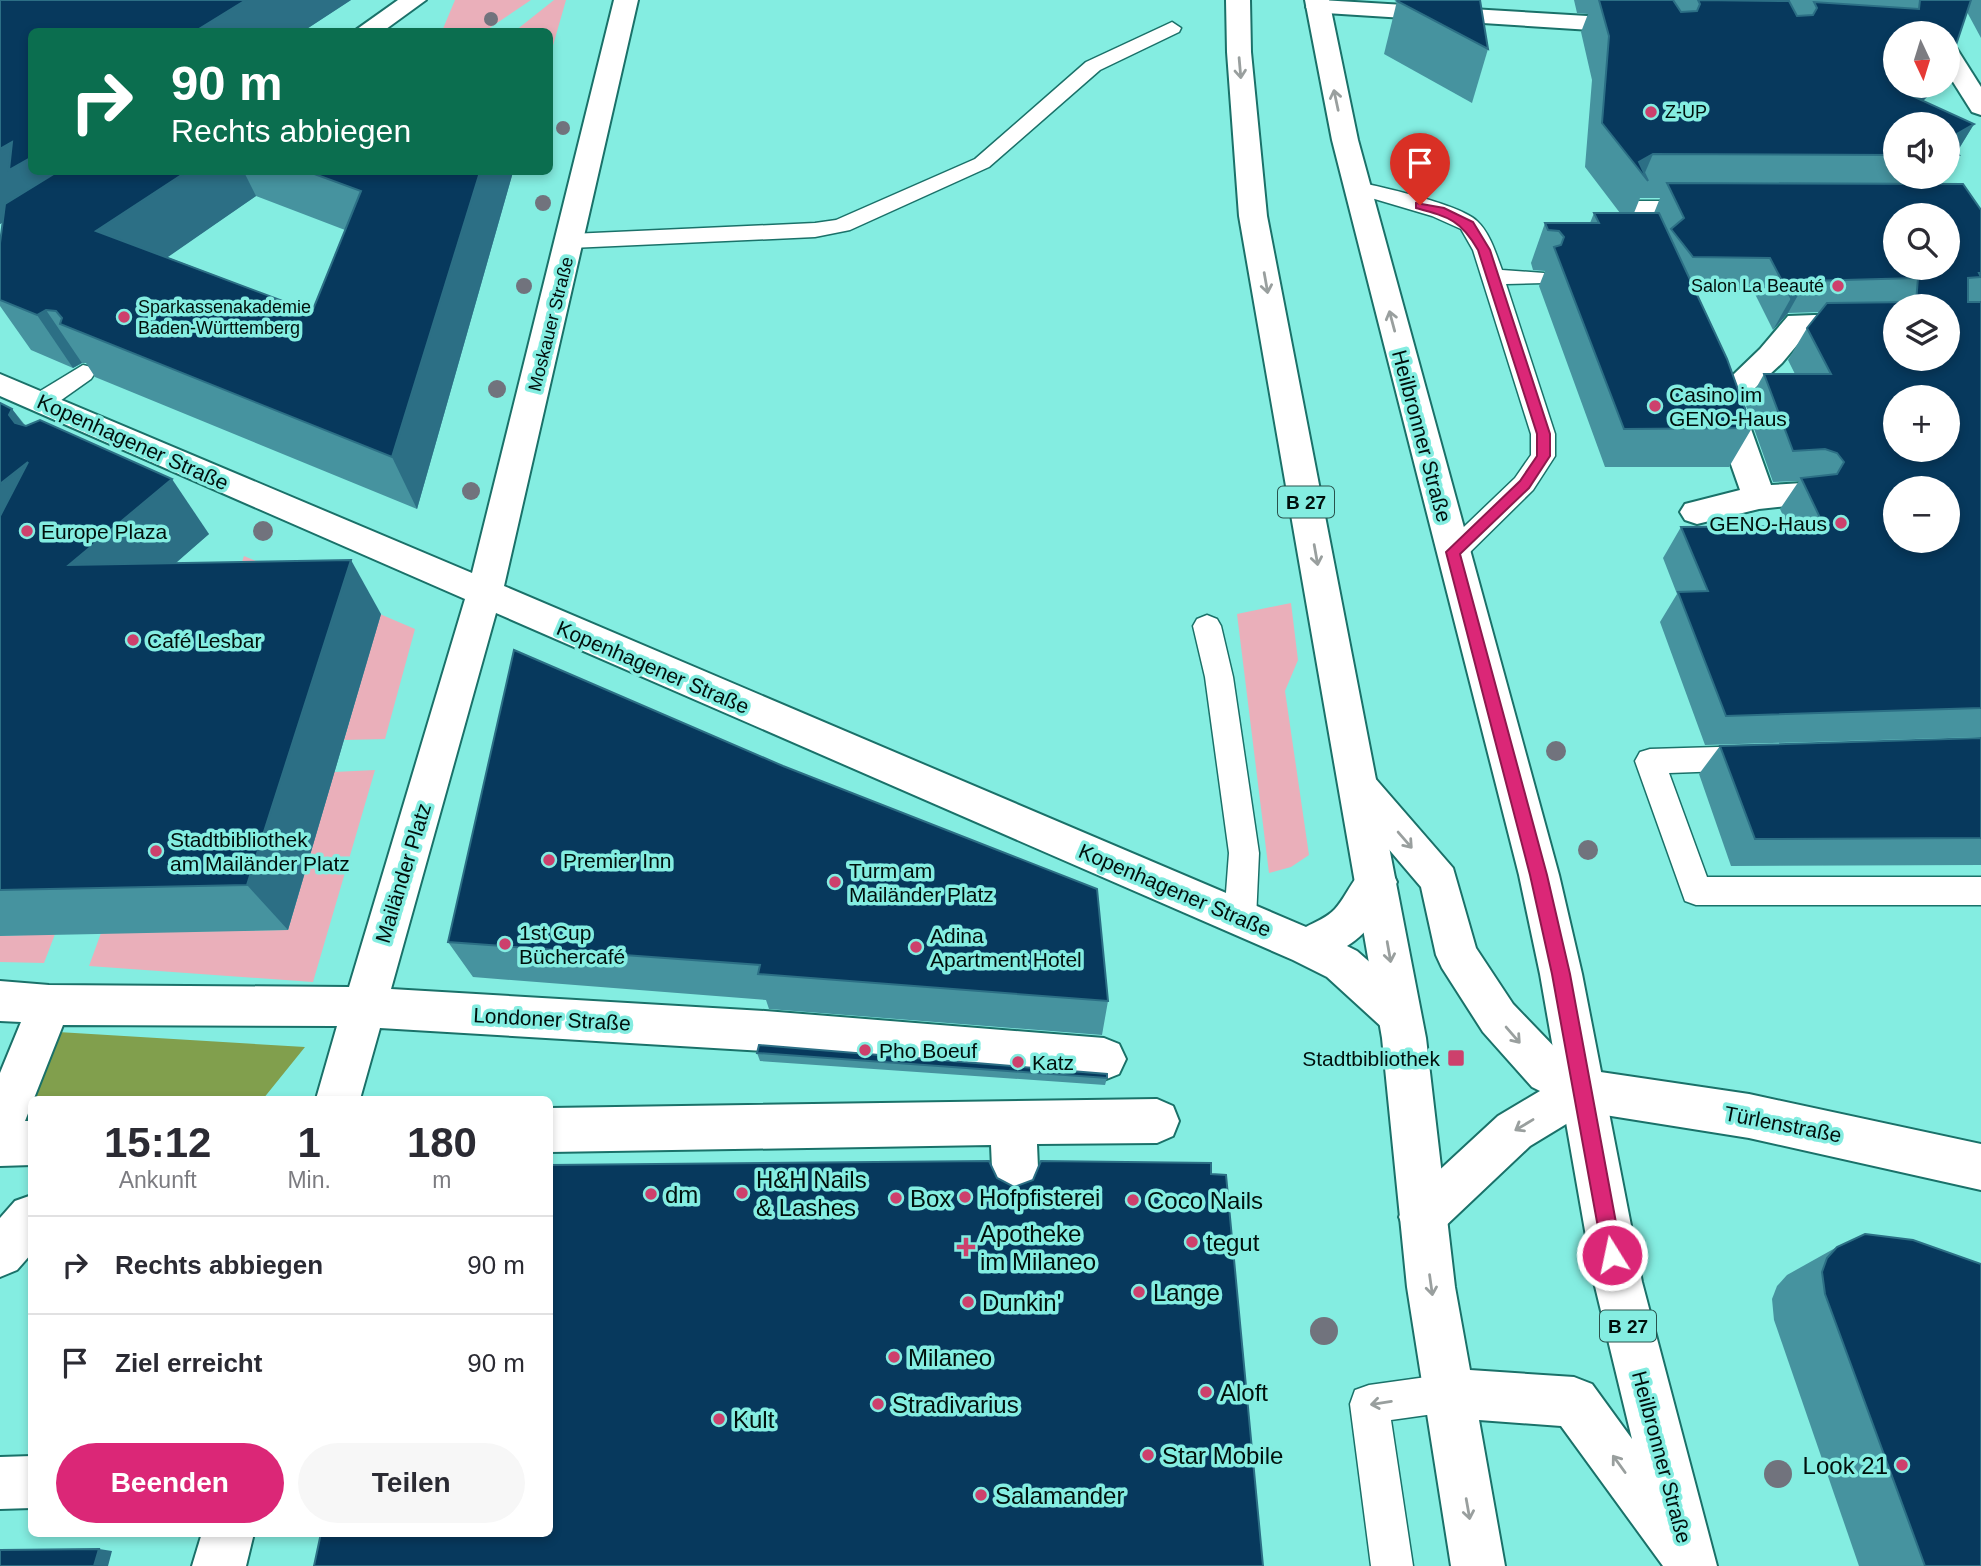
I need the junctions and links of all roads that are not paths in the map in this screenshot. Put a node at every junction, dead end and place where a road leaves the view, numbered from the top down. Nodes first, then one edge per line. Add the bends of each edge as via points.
1 (414, 0) edge
2 (626, 0) edge
3 (1238, 0) edge
4 (1317, 4) edge
5 (1659, 27) edge
6 (371, 28) edge
7 (1172, 28) dead end
8 (1960, 61) edge
9 (1981, 107) edge
10 (1358, 188) junction
11 (1717, 207) edge
12 (571, 241) junction
13 (1656, 252) edge
14 (1493, 277) junction
15 (1536, 278) dead end
16 (1883, 323) edge
17 (83, 373) edge
18 (0, 384) edge
19 (41, 402) junction
20 (1803, 495) edge
21 (1759, 497) junction
22 (1698, 512) dead end
23 (1453, 552) junction
24 (484, 594) junction
25 (1207, 626) dead end
26 (468, 646) joint
27 (1774, 757) edge
28 (1360, 788) junction
29 (1377, 883) junction
30 (1981, 891) edge
31 (1240, 919) junction
32 (1308, 947) junction
33 (0, 1001) edge
34 (49, 1005) junction
35 (364, 1007) junction
36 (1400, 1016) junction
37 (1104, 1059) dead end
38 (1582, 1090) junction
39 (339, 1096) edge
40 (1157, 1121) dead end
41 (1013, 1123) junction
42 (0, 1128) edge
43 (553, 1130) edge
44 (28, 1143) edge
45 (0, 1144) edge
46 (1981, 1167) edge
47 (1015, 1168) dead end
48 (1422, 1217) junction
49 (28, 1222) edge
50 (0, 1253) edge
51 (1448, 1393) junction
52 (28, 1482) edge
53 (0, 1483) edge
54 (227, 1537) edge
55 (1689, 1562) edge
56 (219, 1566) edge
57 (1392, 1566) edge
58 (1478, 1566) edge

1 - 6 street
2 - 12 street, Moskauer Straße
3 -> 28 street, B 27 via 1238,52 1253,216
4 - 5 street
10 -> 4 street, Heilbronner Straße / B 27
7 - 12 lane via 1093,66 982,163 842,225
8 - 9 street
10 - 14 lane via 1440,211 1469,225
23 -> 10 street, Heilbronner Straße / B 27
11 - 13 lane via 1634,207
12 - 24 street, Moskauer Straße
14 - 15 lane
14 - 23 lane via 1543,434 1543,456 1524,484
16 - 21 street via 1799,323 1724,400
17 - 19 lane
18 - 19 street, Kopenhagener Straße
19 - 24 street, Kopenhagener Straße via 107,442
20 - 21 street
21 - 22 street
23 - 38 street, Heilbronner Straße / B 27 via 1539,875
24 - 26 street, Moskauer Straße
24 - 31 street, Kopenhagener Straße
25 - 31 lane via 1219,677 1244,853
26 - 35 street, Mailänder Platz
27 - 30 lane via 1650,761 1696,891
28 - 29 street, B 27
28 -> 38 street, Türlenstraße via 1439,880 1457,955 1498,1018 1548,1072
29 - 32 street via 1348,923
29 -> 36 street, B 27
31 - 32 street, Kopenhagener Straße
32 - 36 street, Kopenhagener Straße via 1342,964
33 - 34 street, Londoner Straße
34 - 35 street, Londoner Straße
34 - 42 street
35 - 37 street, Londoner Straße via 765,1031
35 - 39 street, Mailänder Platz
36 - 48 street, B 27
38 - 46 street, Türlenstraße via 1749,1116
38 -> 48 street via 1514,1131
38 - 55 street, Heilbronner Straße / B 27 via 1618,1282
40 - 41 street
41 - 43 street
41 - 47 street
44 - 45 street
48 -> 51 street, B 27
49 - 50 street
55 -> 51 street via 1574,1402
51 -> 57 lane via 1369,1404
51 -> 58 street, B 27
52 - 53 street
54 - 56 street

